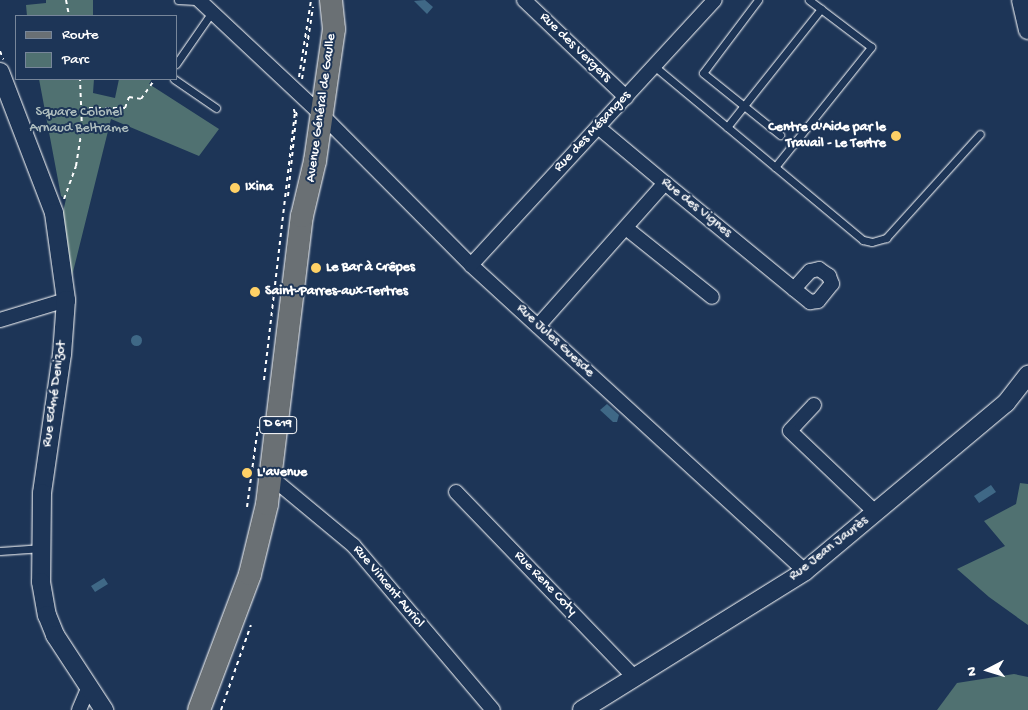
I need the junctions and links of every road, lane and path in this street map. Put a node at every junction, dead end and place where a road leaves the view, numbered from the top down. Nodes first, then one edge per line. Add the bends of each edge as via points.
1 (66, 0) edge
2 (178, 0) edge
3 (311, 0) edge
4 (330, 0) edge
5 (524, 0) edge
6 (715, 0) edge
7 (758, 0) edge
8 (809, 0) edge
9 (1021, 0) edge
10 (199, 1) edge
11 (821, 9) junction
12 (212, 12) junction
13 (69, 15) edge
14 (1028, 30) edge
15 (178, 61) edge
16 (654, 66) junction
17 (0, 72) edge
18 (80, 80) edge
19 (154, 80) edge
20 (175, 80) edge
21 (294, 89) junction
22 (626, 96) junction
23 (744, 106) junction
24 (81, 108) junction
25 (216, 108) dead end
26 (316, 110) junction
27 (726, 126) junction
28 (598, 127) junction
29 (980, 134) dead end
30 (780, 135) dead end
31 (775, 167) junction
32 (665, 183) junction
33 (54, 213) junction
34 (626, 228) junction
35 (471, 265) junction
36 (794, 289) dead end
37 (712, 296) dead end
38 (66, 300) junction
39 (0, 320) edge
40 (538, 326) junction
41 (1028, 374) edge
42 (263, 387) dead end
43 (814, 405) dead end
44 (258, 424) dead end
45 (271, 477) junction
46 (456, 492) dead end
47 (875, 512) junction
48 (246, 515) dead end
49 (40, 548) junction
50 (0, 551) edge
51 (805, 571) junction
52 (240, 628) junction
53 (634, 677) junction
54 (89, 687) junction
55 (79, 710) edge
56 (104, 710) edge
57 (199, 710) edge
58 (210, 710) edge
59 (221, 710) edge
60 (493, 710) edge
61 (582, 710) edge

1 - 13 path
2 - 10 lane
3 - 21 path via 302,69
4 - 26 main road, Avenue Général de Gaulle / D 619
5 - 22 street, Rue des Vergers
6 - 16 street, Rue des Mésanges
7 - 23 lane via 703,73
8 - 11 lane
9 - 14 street
10 - 12 street, Rue Jules Guesde
11 - 23 lane
11 - 31 lane via 871,47
12 - 15 lane
12 - 21 street, Rue Jules Guesde
16 - 22 street, Rue des Mésanges
16 - 27 lane
17 - 33 street, Rue Edmé Denizot
18 - 24 path
19 - 24 path via 141,99 129,97 125,108
20 - 25 lane
21 - 26 street, Rue Jules Guesde
21 - 42 path via 290,97 295,113
22 - 28 street, Rue des Mésanges
23 - 27 lane
23 - 30 lane
24 - 33 path via 82,129 76,166 61,206
26 - 35 street, Rue Jules Guesde
26 - 45 main road, Avenue Général de Gaulle / D 619 via 299,193 302,216 282,362
27 - 31 lane
28 - 32 street, Rue des Vignes
28 - 35 street, Rue des Mésanges
29 - 31 lane via 886,238 872,242 863,240
32 - 34 street
32 - 36 street, Rue des Vignes
33 - 38 street, Rue Edmé Denizot
34 - 37 street
34 - 40 street
35 - 40 street, Rue Jules Guesde
38 - 39 street
38 - 49 street, Rue Edmé Denizot via 62,354 42,493
40 - 51 street, Rue Jules Guesde
41 - 47 street, Rue Jean Jaurès via 1006,403
43 - 47 street via 790,431
44 - 48 path
45 - 52 main road, Avenue Général de Gaulle / D 619
45 - 60 street, Rue Vincent Auriol via 353,545
46 - 53 street, Rue Rene Coty
47 - 51 street, Rue Jean Jaurès
49 - 50 lane
49 - 54 street, Rue Edmé Denizot via 47,615 65,652
51 - 53 street, Rue Jean Jaurès
52 - 57 main road, Avenue Général de Gaulle / D 619
52 - 58 main road, Avenue Général de Gaulle / D 619
52 - 59 path
53 - 61 street, Rue Jean Jaurès
54 - 55 street
54 - 56 street, Rue Edmé Denizot

